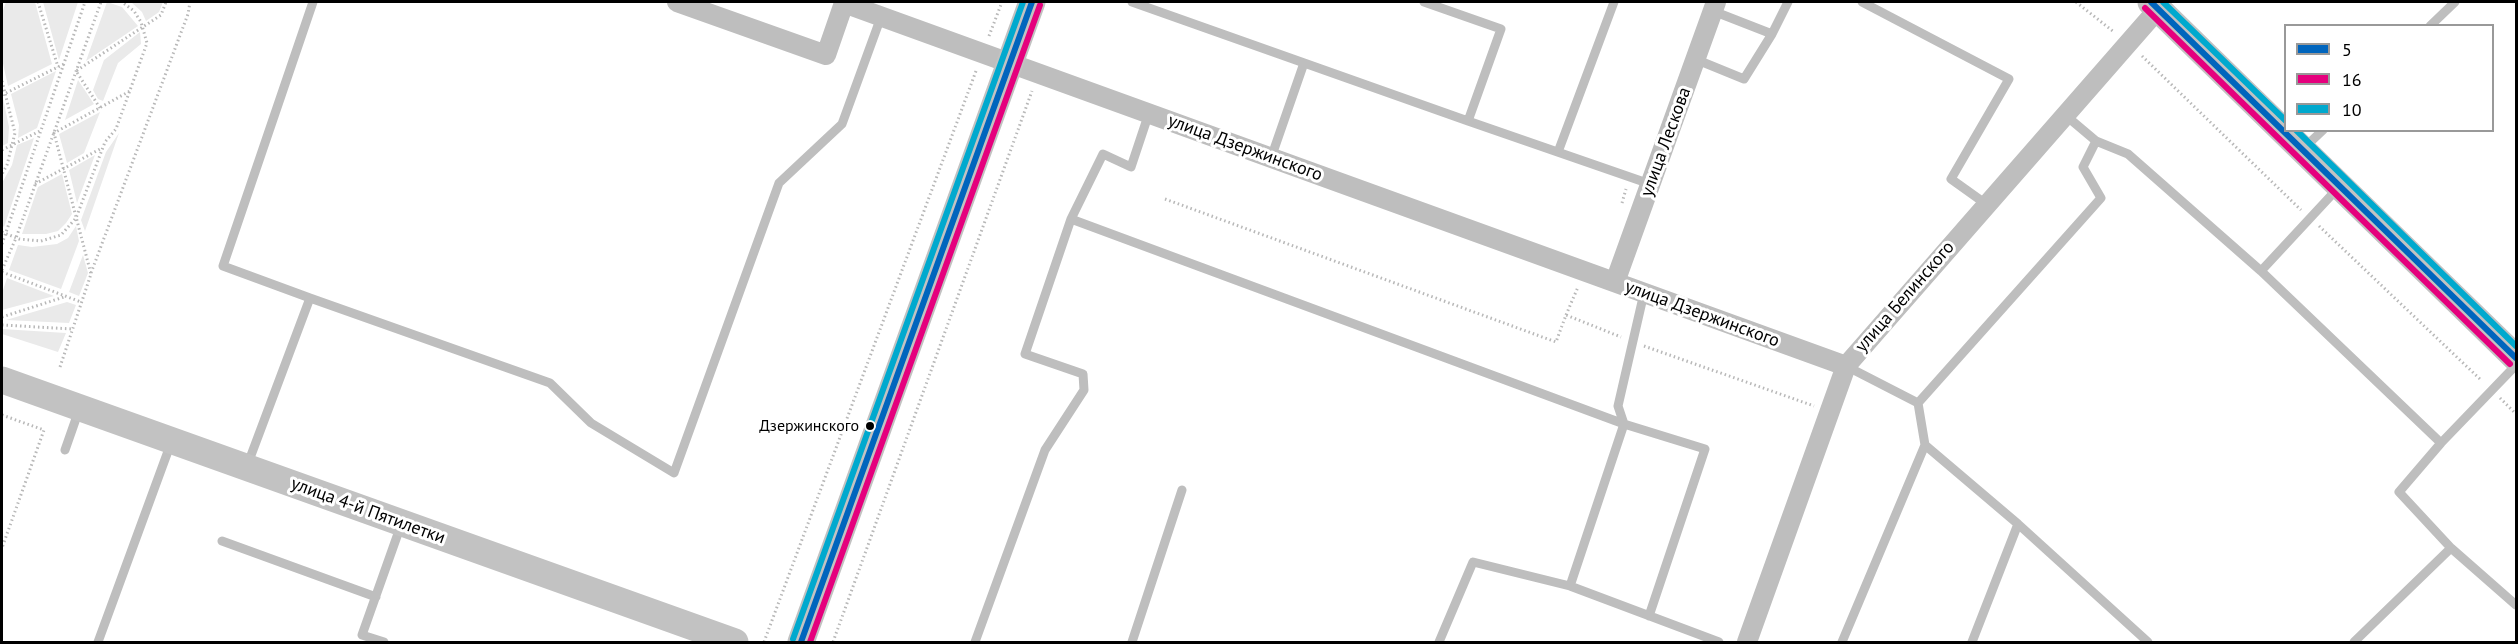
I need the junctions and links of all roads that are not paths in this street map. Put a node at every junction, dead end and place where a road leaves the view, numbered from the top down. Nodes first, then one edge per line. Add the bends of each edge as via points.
1 (313, 2) edge
2 (677, 2) edge
3 (1032, 2) edge
4 (1132, 2) edge
5 (1424, 2) edge
6 (1614, 2) edge
7 (1788, 2) edge
8 (1862, 2) edge
9 (2455, 2) edge
10 (2155, 5) edge
11 (1714, 6) edge
12 (881, 16) junction
13 (2432, 24) edge
14 (1772, 34) junction
15 (1695, 59) junction
16 (1009, 63) junction
17 (1304, 63) junction
18 (1149, 113) junction
19 (2064, 114) junction
20 (1468, 121) junction
21 (2284, 130) edge
22 (2286, 132) edge
23 (2321, 132) edge
24 (2096, 141) junction
25 (2304, 149) junction
26 (1558, 152) junction
27 (1271, 158) junction
28 (1650, 184) junction
29 (2340, 185) junction
30 (1986, 204) junction
31 (1071, 219) junction
32 (2261, 271) junction
33 (1615, 282) junction
34 (1644, 293) junction
35 (310, 298) junction
36 (2517, 358) edge
37 (2517, 365) edge
38 (1846, 366) junction
39 (2, 380) edge
40 (1918, 403) junction
41 (80, 408) junction
42 (1624, 424) junction
43 (172, 441) junction
44 (2440, 443) junction
45 (1925, 446) junction
46 (65, 450) dead end
47 (247, 467) junction
48 (1182, 490) dead end
49 (401, 523) junction
50 (2018, 524) junction
51 (222, 541) dead end
52 (2451, 548) junction
53 (1570, 586) junction
54 (376, 597) junction
55 (2517, 605) edge
56 (1649, 616) junction
57 (2136, 633) junction
58 (98, 642) edge
59 (384, 642) edge
60 (735, 642) edge
61 (801, 642) edge
62 (975, 642) edge
63 (1132, 642) edge
64 (1439, 642) edge
65 (1719, 642) edge
66 (1747, 642) edge
67 (1842, 642) edge
68 (1972, 642) edge
69 (2132, 642) edge
70 (2148, 642) edge
71 (2354, 642) edge

1 - 35 lane via 223,266
2 - 12 street, улица Дзержинского via 826,55 844,3
3 - 16 main road
4 - 17 lane
5 - 20 lane via 1501,29
6 - 26 lane
7 - 14 lane
8 - 30 lane via 2009,79 1951,179
9 - 13 lane
10 - 19 street, улица Белинского via 2128,43
10 - 21 main road
11 - 14 lane
11 - 15 street, улица Лескова
12 - 16 street, улица Дзержинского
12 - 35 lane via 842,124 779,183 674,473 591,423 550,383
14 - 15 lane via 1744,79
15 - 28 street, улица Лескова
16 - 18 street, улица Дзержинского
16 - 61 main road
17 - 20 lane
17 - 27 lane
18 - 27 street, улица Дзержинского
18 - 31 lane via 1131,166 1103,154
19 - 24 lane
19 - 30 street, улица Белинского
20 - 26 lane
22 - 25 main road
23 - 25 lane
24 - 32 lane via 2128,154
24 - 40 lane via 2083,166 2101,198
25 - 29 main road
26 - 28 lane
27 - 33 street, улица Дзержинского
28 - 33 street, улица Лескова
29 - 32 lane
29 - 36 main road
30 - 38 street, улица Белинского
31 - 42 lane
31 - 62 lane via 1025,354 1083,374 1084,390 1045,450
32 - 44 lane
33 - 34 street, улица Дзержинского
34 - 38 street, улица Дзержинского
34 - 42 lane via 1618,406
35 - 47 lane
37 - 44 lane
38 - 40 lane
38 - 66 street, улица Белинского
39 - 41 main road, улица 4-й Пятилетки
40 - 45 lane
41 - 43 main road, улица 4-й Пятилетки
41 - 46 lane
42 - 53 lane
42 - 56 lane via 1705,449
43 - 47 main road, улица 4-й Пятилетки
43 - 58 lane
44 - 52 lane via 2399,492
45 - 50 lane
45 - 67 lane
47 - 49 main road, улица 4-й Пятилетки
48 - 63 lane
49 - 54 lane
49 - 60 main road, улица 4-й Пятилетки
50 - 57 lane
50 - 68 lane
51 - 54 lane
52 - 55 lane
52 - 71 lane
53 - 56 lane
53 - 64 lane via 1473,562
54 - 59 lane via 362,635
56 - 65 lane
57 - 69 lane
57 - 70 lane

